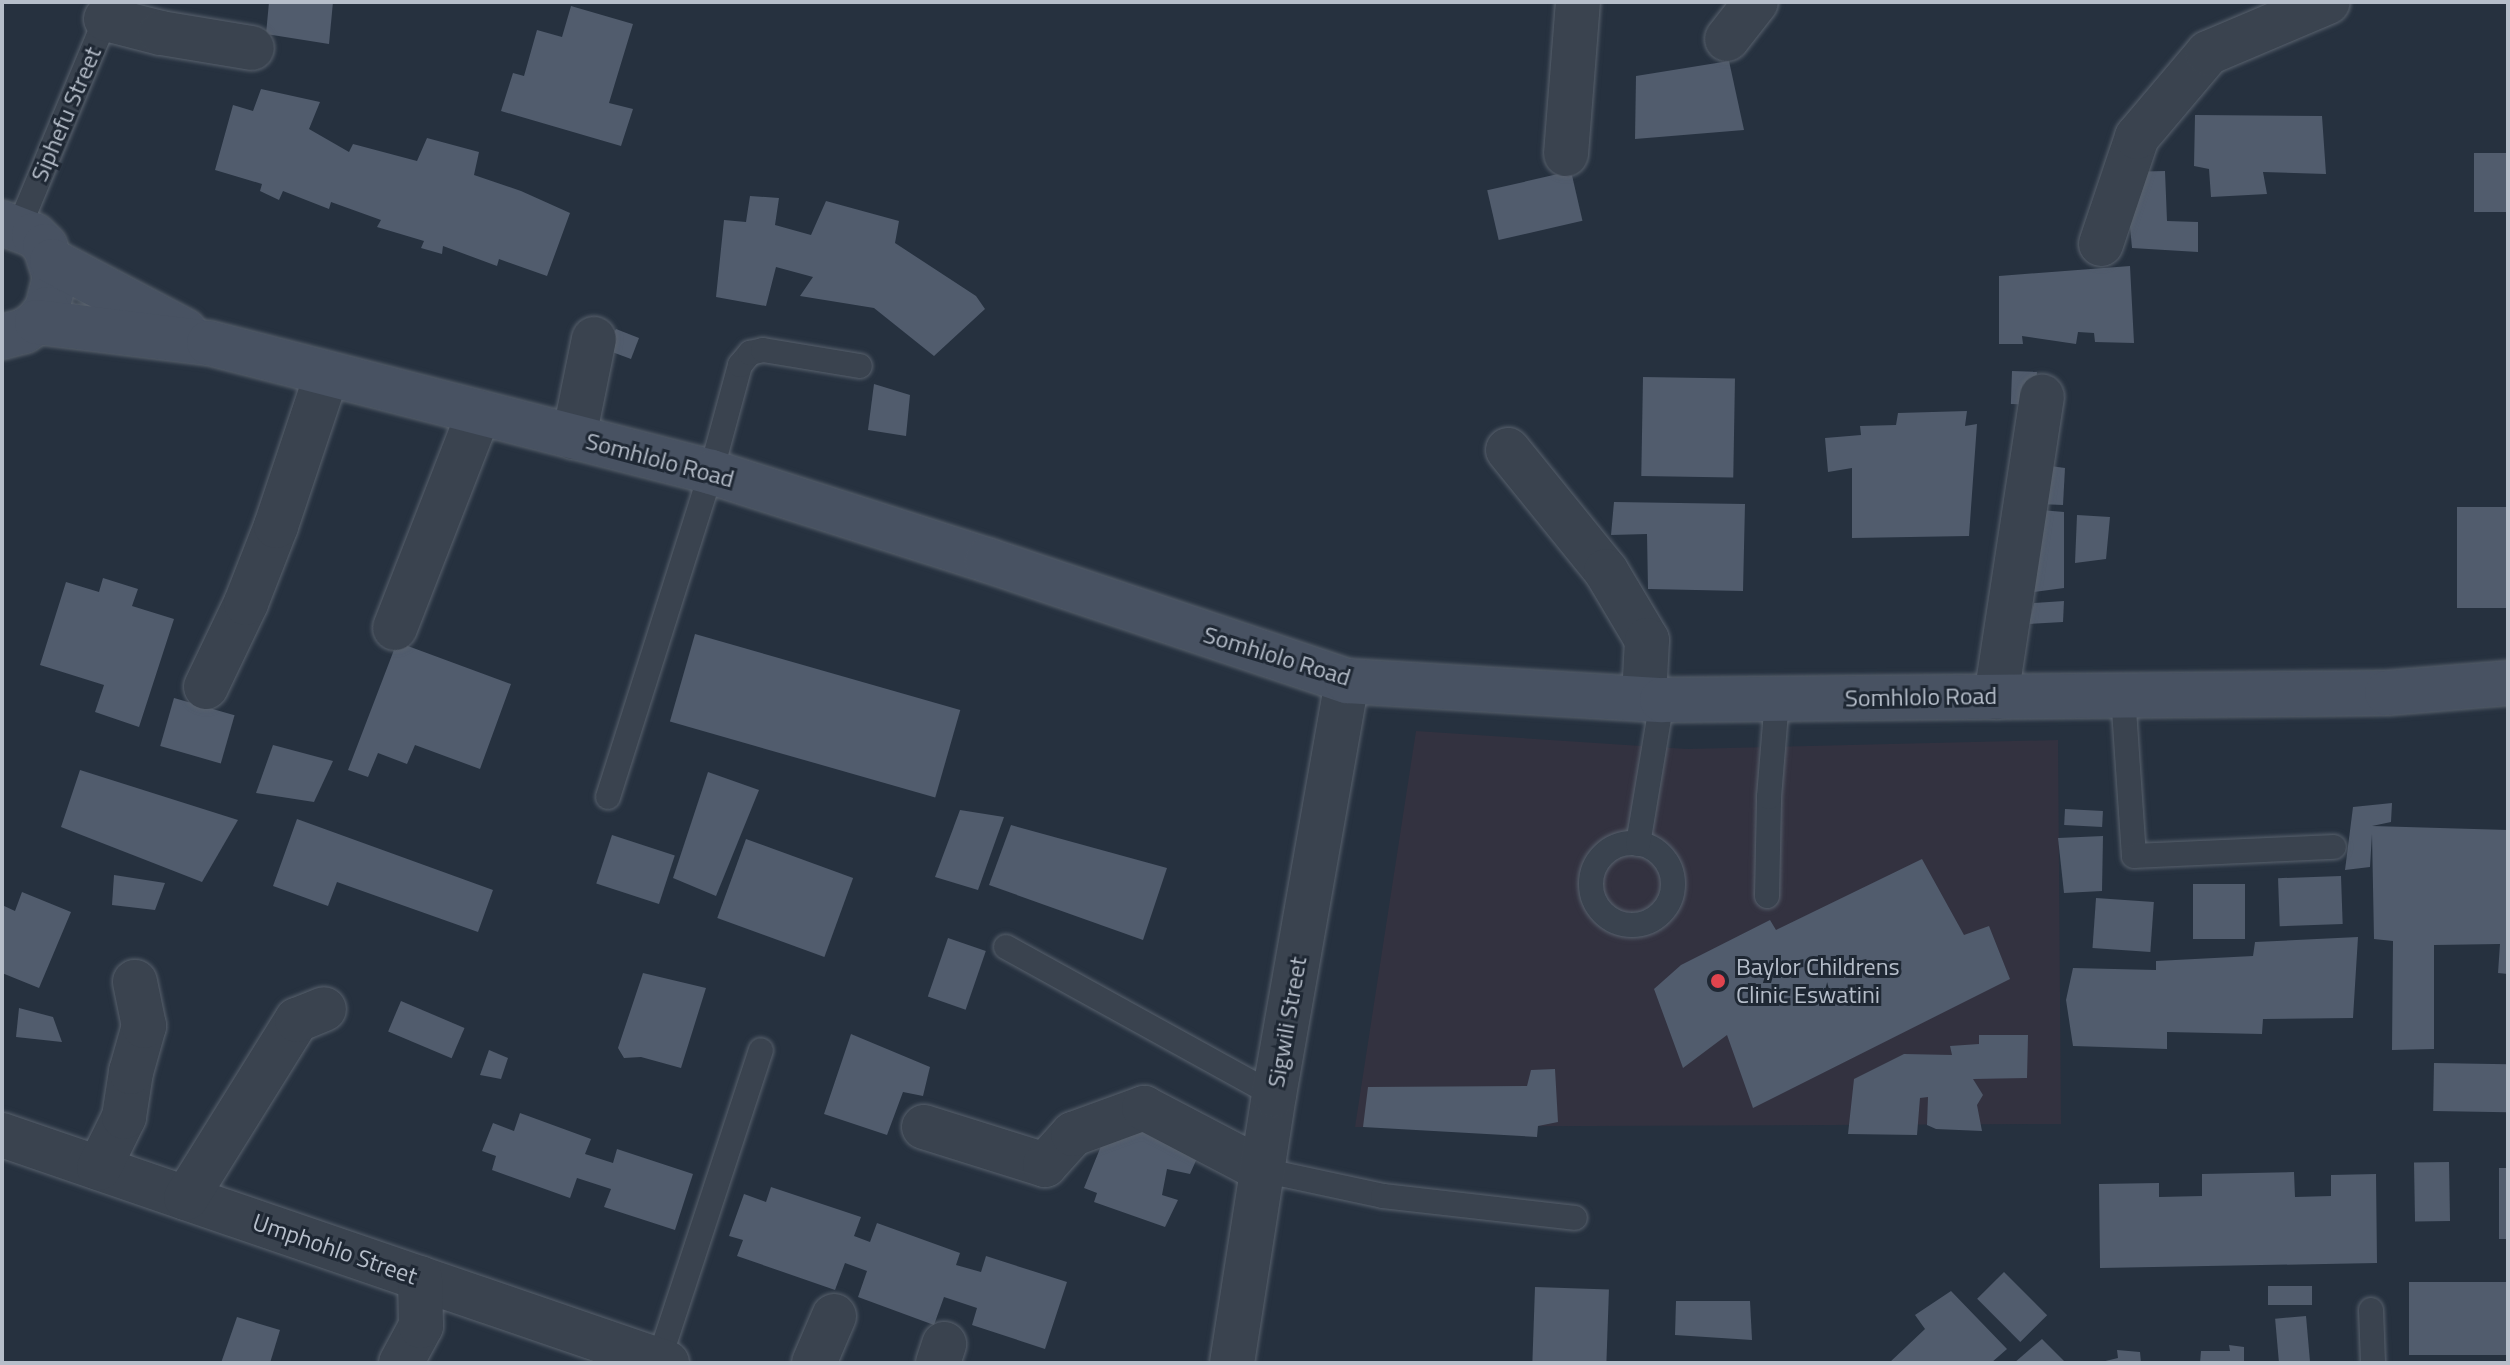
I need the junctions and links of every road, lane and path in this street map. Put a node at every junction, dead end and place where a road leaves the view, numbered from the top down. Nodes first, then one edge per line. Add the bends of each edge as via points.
1 (1578, 2) edge
2 (1756, 2) edge
3 (2328, 2) edge
4 (110, 10) edge
5 (1727, 39) dead end
6 (252, 48) dead end
7 (1566, 154) dead end
8 (11, 225) edge
9 (2101, 244) dead end
10 (52, 261) junction
11 (20, 329) edge
12 (594, 339) dead end
13 (209, 343) junction
14 (860, 366) dead end
15 (327, 374) junction
16 (2042, 396) dead end
17 (479, 413) junction
18 (574, 437) junction
19 (1508, 450) dead end
20 (711, 472) junction
21 (395, 628) dead end
22 (1347, 681) junction
23 (2508, 683) edge
24 (206, 687) dead end
25 (2387, 693) junction
26 (2123, 695) junction
27 (1996, 697) junction
28 (1653, 699) junction
29 (1777, 699) junction
30 (2508, 701) edge
31 (608, 797) dead end
32 (1638, 844) dead end
33 (2334, 847) dead end
34 (1767, 896) dead end
35 (1006, 947) dead end
36 (135, 982) dead end
37 (324, 1009) dead end
38 (761, 1050) dead end
39 (1274, 1095) junction
40 (924, 1127) dead end
41 (2, 1135) edge
42 (99, 1168) junction
43 (1262, 1170) junction
44 (186, 1198) junction
45 (1575, 1218) dead end
46 (420, 1278) junction
47 (2371, 1310) dead end
48 (834, 1316) dead end
49 (663, 1362) edge
50 (401, 1363) edge
51 (814, 1363) edge
52 (1232, 1363) edge
53 (2373, 1363) edge

1 - 7 street
2 - 5 street
3 - 9 street via 2208,53 2137,137
4 - 6 street via 161,33
4 - 8 lane, Siphefu Street
8 - 10 main road, Somhlolo Road via 39,240
10 - 11 main road, Somhlolo Road via 53,294
10 - 13 main road, Somhlolo Road
11 - 13 main road, Somhlolo Road
12 - 18 street
13 - 15 main road, Somhlolo Road
14 - 20 lane via 763,350 750,353 740,365
15 - 17 main road, Somhlolo Road
15 - 24 street via 276,526
16 - 27 street
17 - 18 main road, Somhlolo Road
17 - 21 street
18 - 20 main road, Somhlolo Road
19 - 28 street via 1606,571 1647,640
20 - 22 main road, Somhlolo Road
20 - 31 lane
22 - 28 main road, Somhlolo Road
22 - 39 street, Sigwili Street
23 - 25 main road, Somhlolo Road
25 - 26 main road, Somhlolo Road
25 - 30 main road, Somhlolo Road
26 - 27 main road, Somhlolo Road
26 - 33 lane via 2134,856
27 - 29 main road, Somhlolo Road
28 - 29 main road, Somhlolo Road
28 - 32 lane
29 - 34 lane
35 - 39 lane
36 - 42 street via 144,1026 124,1117
37 - 44 street via 297,1020
38 - 49 lane
39 - 43 street, Sigwili Street
40 - 43 street via 1045,1165 1073,1134 1144,1108
41 - 42 street, Umphohlo Street
42 - 44 street, Umphohlo Street
43 - 45 lane via 1383,1196
43 - 52 street, Sigwili Street
44 - 46 street, Umphohlo Street
46 - 49 street, Umphohlo Street
46 - 50 street via 421,1326
47 - 53 lane
48 - 51 street

